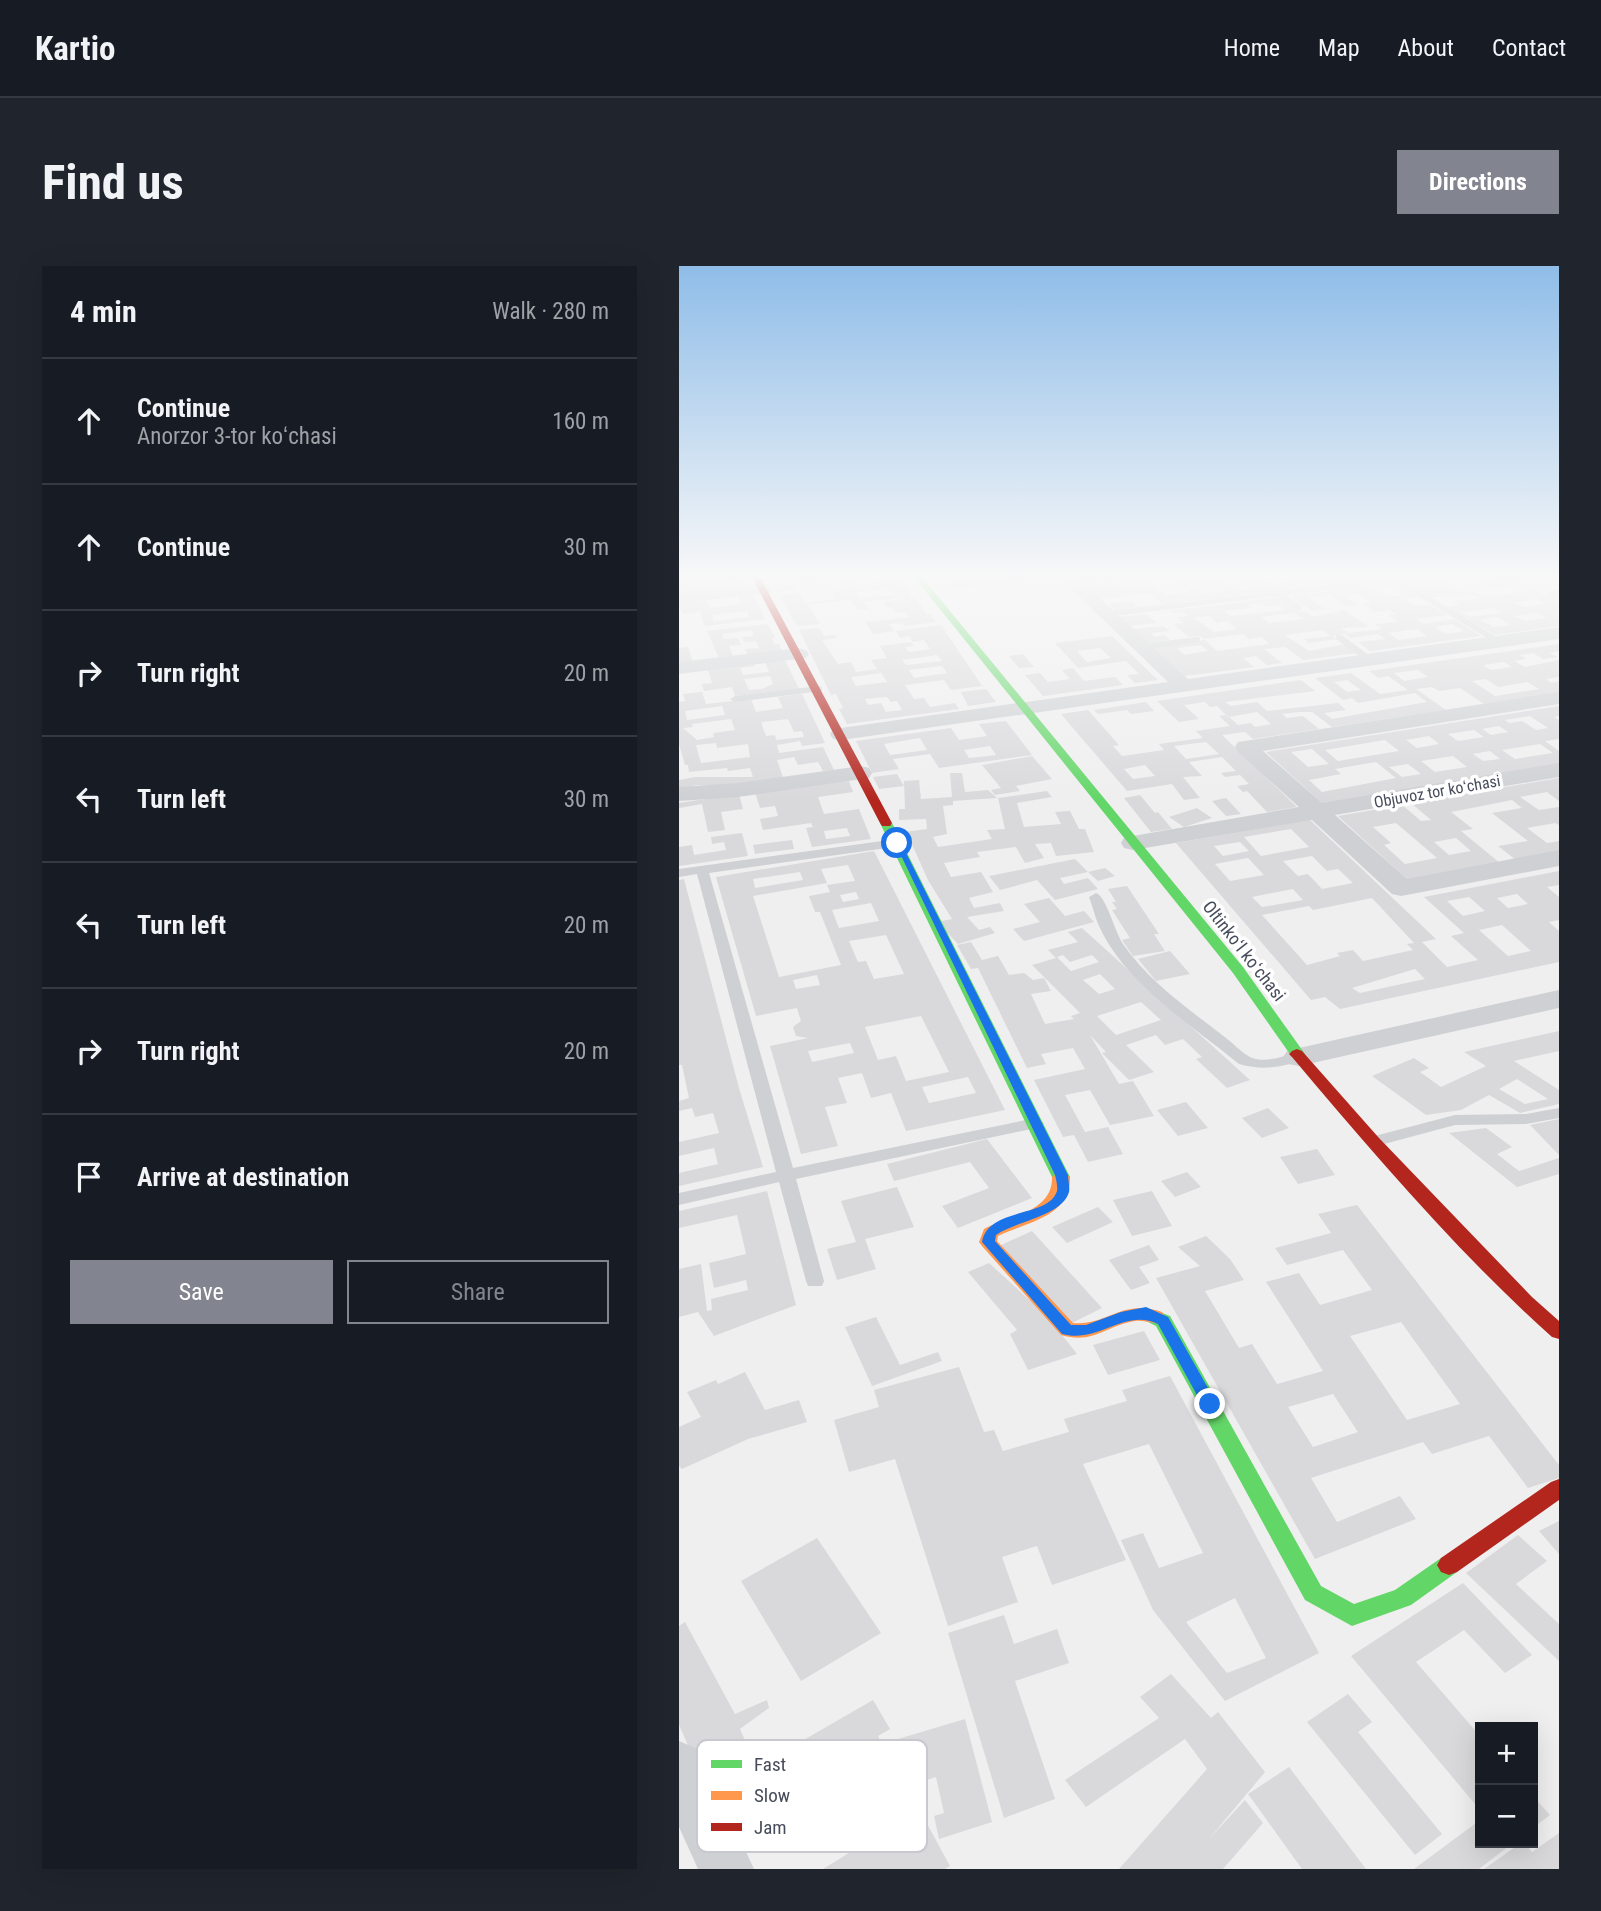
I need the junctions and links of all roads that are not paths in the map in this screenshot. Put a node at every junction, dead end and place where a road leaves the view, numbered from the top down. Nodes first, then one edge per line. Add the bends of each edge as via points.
1 (979, 652) edge
2 (1146, 652) edge
3 (1359, 652) edge
4 (1421, 652) edge
5 (799, 654) joint
6 (1369, 659) junction
7 (679, 668) edge
8 (1183, 685) junction
9 (818, 689) junction
10 (1559, 698) edge
11 (735, 699) dead end
12 (1024, 707) junction
13 (841, 734) junction
14 (1559, 770) edge
15 (861, 773) junction
16 (679, 794) edge
17 (1316, 812) junction
18 (897, 843) junction
19 (1133, 843) junction
20 (1559, 859) edge
21 (702, 870) junction
22 (679, 873) edge
23 (1096, 897) dead end
24 (1559, 999) edge
25 (1299, 1057) junction
26 (1559, 1113) edge
27 (1036, 1123) junction
28 (1373, 1142) junction
29 (786, 1175) junction
30 (679, 1199) edge
31 (815, 1281) dead end
32 (1559, 1332) edge
33 (1559, 1488) edge
34 (679, 1767) edge
35 (697, 1806) edge
36 (718, 1852) edge
37 (726, 1869) edge

1 - 12 street, Oltinkoʻl koʻchasi
2 - 8 street
3 - 6 lane
4 - 6 street
5 - 7 street
5 - 9 street
6 - 8 street
8 - 12 street
9 - 11 lane
9 - 13 street
10 - 17 street via 1246,747
12 - 13 street
12 - 19 street, Oltinkoʻl koʻchasi
13 - 15 street
14 - 17 street, Objuvoz tor koʻchasi
15 - 16 street
15 - 18 street
17 - 19 street, Objuvoz tor koʻchasi
17 - 20 street via 1401,888
18 - 21 lane
18 - 27 street
19 - 25 street, Oltinkoʻl koʻchasi via 1238,970
21 - 22 lane
21 - 29 lane
23 - 25 lane via 1107,929 1125,955 1245,1061 1265,1065
24 - 25 street
25 - 28 street, Oltinkoʻl koʻchasi
26 - 28 lane via 1526,1119 1455,1120
27 - 29 lane
27 - 33 street via 1062,1175 1063,1191 1054,1205 1002,1225 990,1233 988,1242 1067,1330 1087,1331 1146,1312 1163,1321 1314,1593 1352,1615 1403,1598
28 - 32 street, Oltinkoʻl koʻchasi
29 - 30 lane
29 - 31 lane
34 - 35 street
36 - 37 street

